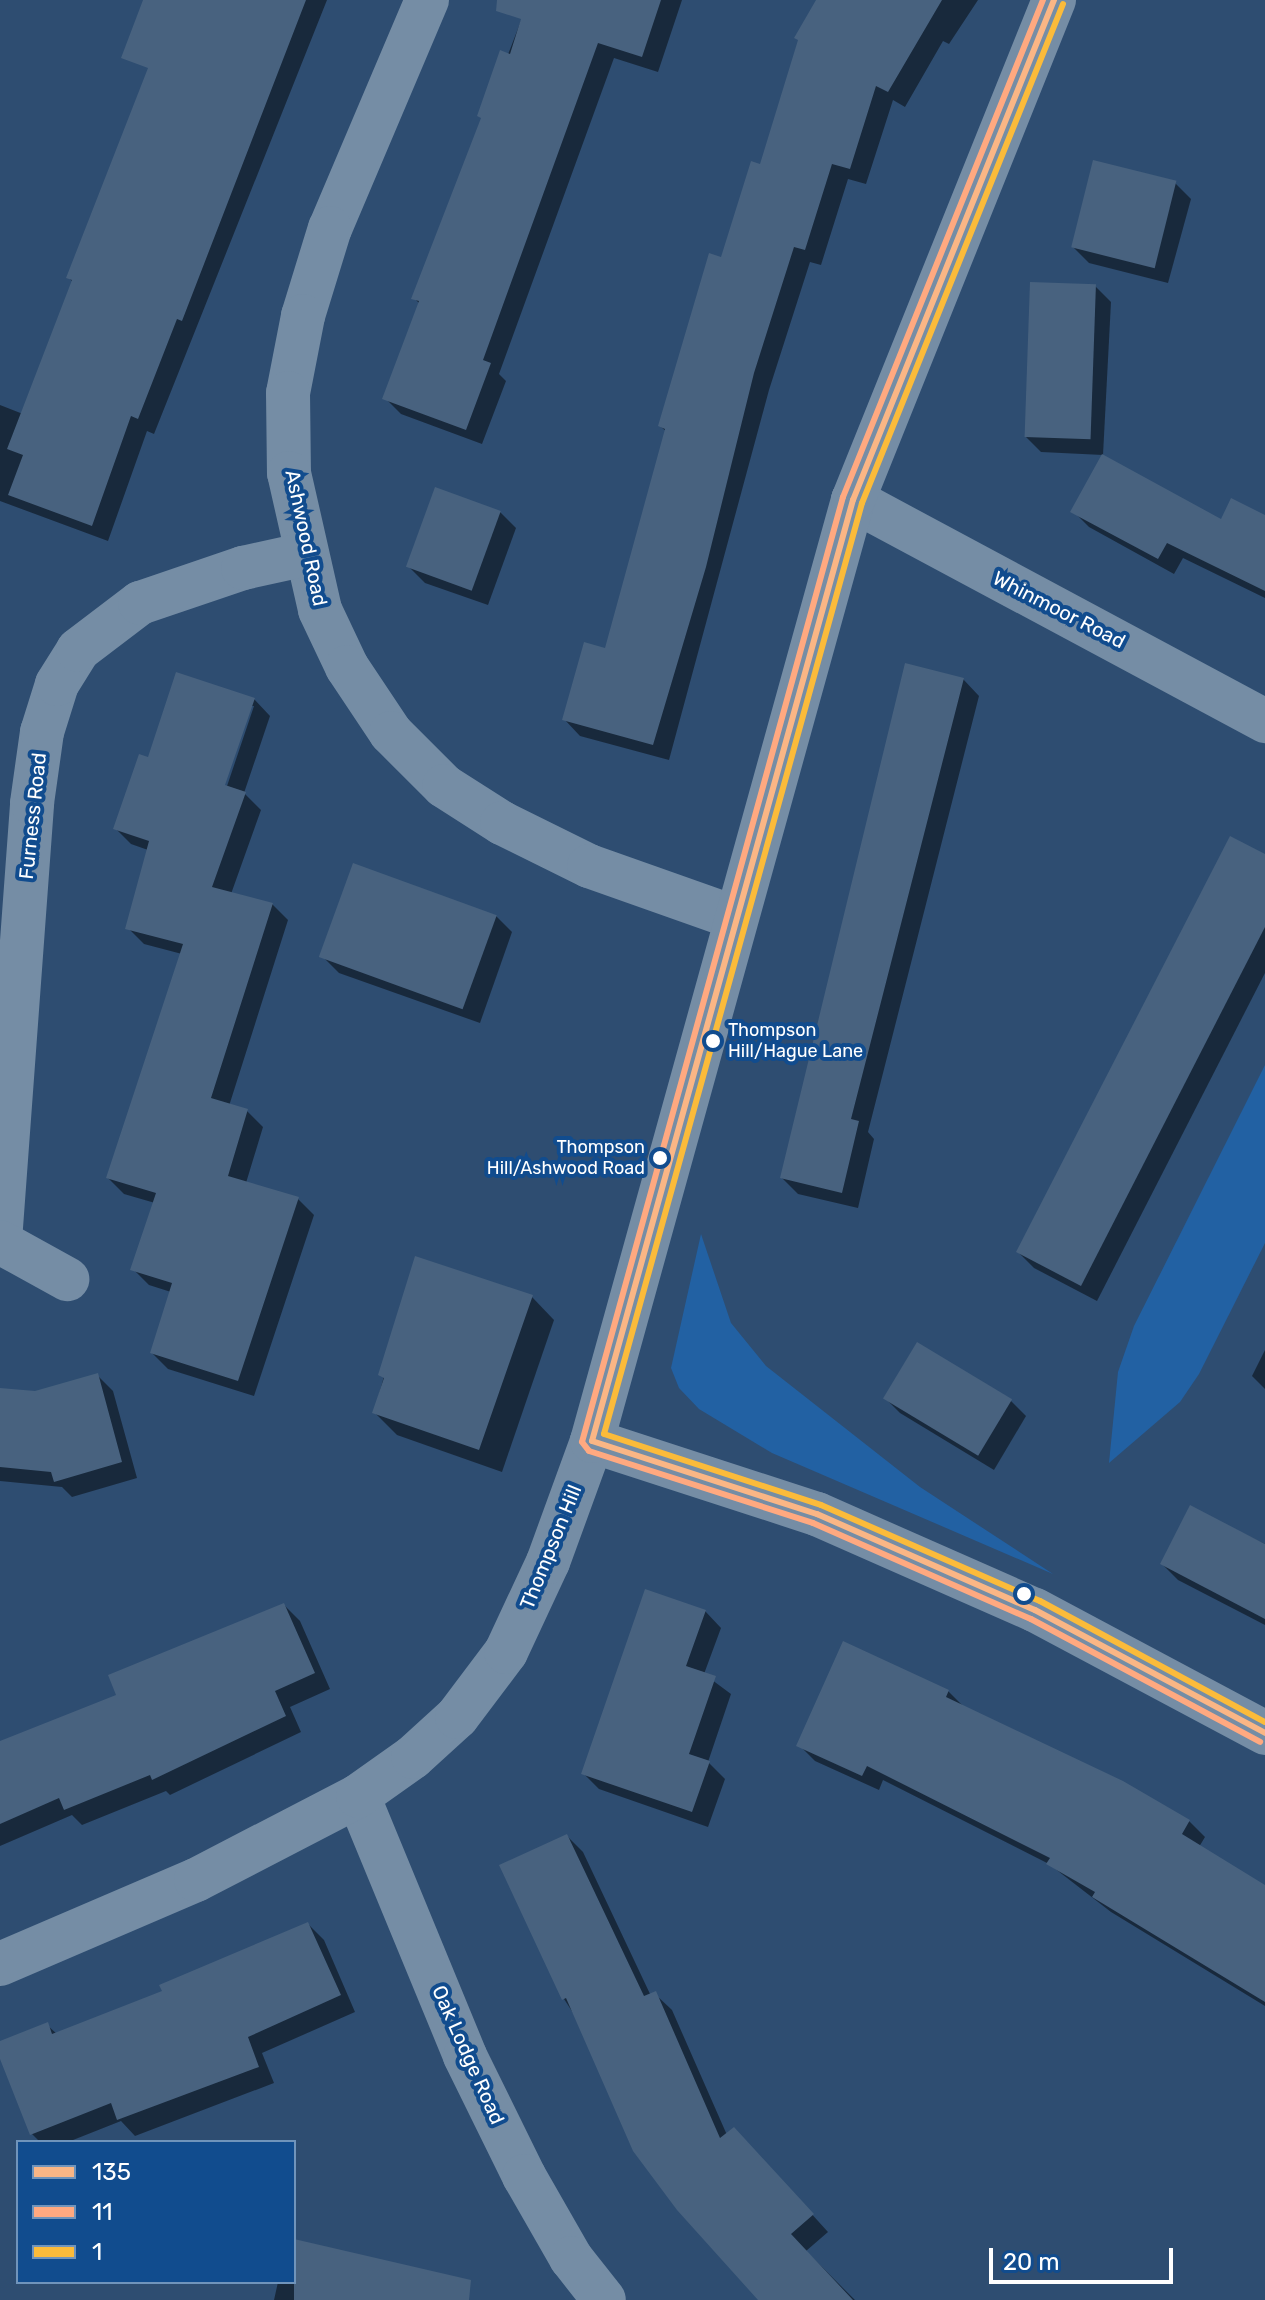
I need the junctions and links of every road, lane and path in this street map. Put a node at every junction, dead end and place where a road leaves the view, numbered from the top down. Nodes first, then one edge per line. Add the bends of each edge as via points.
1 (427, 0) edge
2 (1054, 0) edge
3 (853, 500) junction
4 (306, 554) junction
5 (1265, 721) edge
6 (736, 918) junction
7 (0, 1241) edge
8 (67, 1279) dead end
9 (592, 1441) junction
10 (1265, 1733) edge
11 (358, 1796) junction
12 (0, 1964) edge
13 (604, 2300) edge

1 - 4 street, Ashwood Road via 330,228 303,316 288,393 289,473
2 - 3 street, Thompson Hill
3 - 5 street, Whinmoor Road
3 - 6 street, Thompson Hill
4 - 6 street, Ashwood Road via 320,610 347,667 391,733 444,786 502,823 589,866
4 - 7 street, Furness Road via 243,568 140,603 78,650 57,684 42,732 32,803
6 - 9 street, Thompson Hill
7 - 8 street, Furness Road
9 - 10 street via 817,1514 1035,1610
9 - 11 street, Thompson Hill via 548,1562 506,1652 457,1717
11 - 12 street, Thompson Hill via 196,1880
11 - 13 street, Oak Lodge Road via 465,2056 517,2163 571,2258

